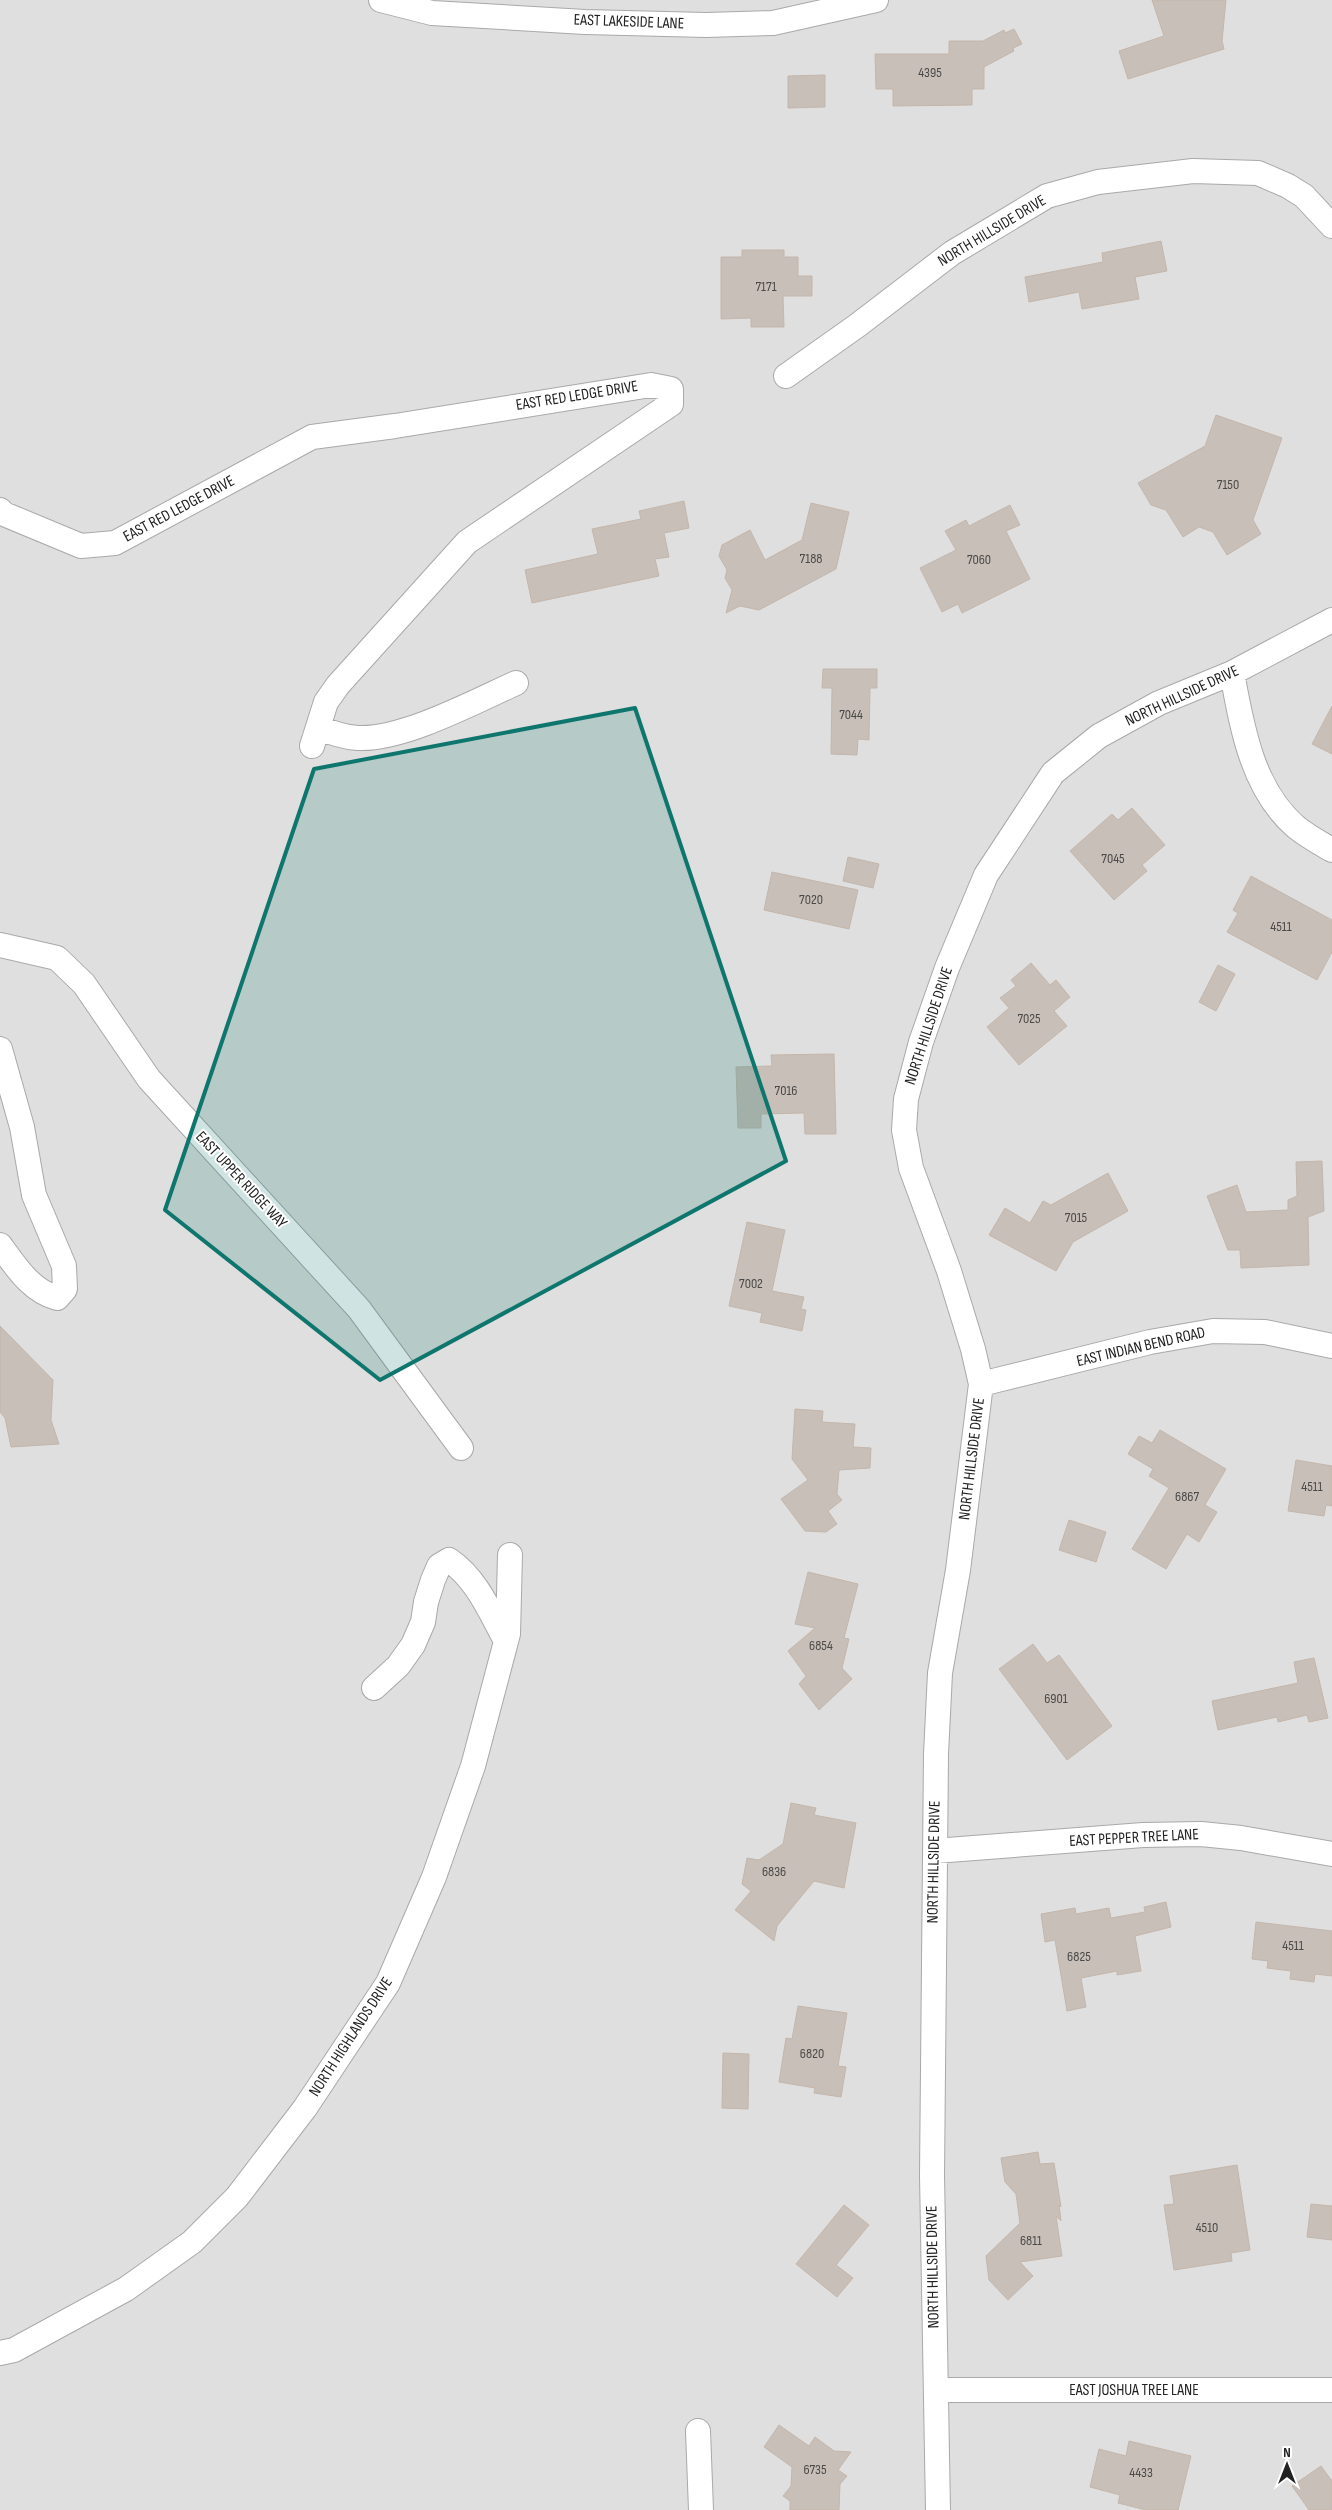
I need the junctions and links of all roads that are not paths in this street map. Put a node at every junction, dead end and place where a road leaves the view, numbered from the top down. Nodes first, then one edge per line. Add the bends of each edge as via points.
1 (381, 0) edge
2 (876, 0) edge
3 (822, 5) edge
4 (1332, 226) edge
5 (786, 376) dead end
6 (0, 510) edge
7 (1332, 620) edge
8 (1232, 673) junction
9 (516, 683) dead end
10 (1332, 850) edge
11 (0, 944) edge
12 (0, 1049) edge
13 (0, 1245) edge
14 (1332, 1346) edge
15 (981, 1384) junction
16 (461, 1448) dead end
17 (510, 1555) dead end
18 (506, 1641) junction
19 (374, 1688) dead end
20 (935, 1851) junction
21 (1332, 1854) edge
22 (0, 2354) edge
23 (936, 2390) junction
24 (1332, 2390) edge
25 (698, 2431) dead end
26 (701, 2510) edge
27 (938, 2510) edge

1 - 3 street, EAST LAKESIDE LANE via 432,12 585,22 706,25 773,23
2 - 3 street, EAST LAKESIDE LANE
4 - 5 street, NORTH HILLSIDE DRIVE via 1304,196 1258,173 1193,170 1089,185 1048,196 952,253
6 - 9 street, EAST RED LEDGE DRIVE via 81,546 115,543 312,437 651,385 671,390 671,404 467,542 338,685 326,702 315,736 377,736 429,722
7 - 8 street, NORTH HILLSIDE DRIVE
8 - 10 street via 1253,764 1268,794 1296,826
8 - 15 street, NORTH HILLSIDE DRIVE via 1159,703 1099,736 1053,773 986,874 947,968 921,1042 906,1099 904,1130 916,1185 949,1271
11 - 16 street, EAST UPPER RIDGE WAY via 57,958 84,984 149,1079 359,1309
12 - 13 street via 22,1127 34,1195 64,1266 65,1289 57,1298 43,1294 22,1275
14 - 15 street, EAST INDIAN BEND ROAD via 1265,1332 1212,1331 1150,1342
15 - 20 street, NORTH HILLSIDE DRIVE via 958,1570 939,1683
17 - 18 street, NORTH HIGHLANDS DRIVE
18 - 19 street via 479,1591 461,1568 449,1560 439,1566 433,1580 423,1622 413,1645 398,1666
18 - 22 street, NORTH HIGHLANDS DRIVE via 473,1766 434,1877 388,1983 305,2108 237,2197 192,2242 126,2289 14,2350
20 - 21 street, EAST PEPPER TREE LANE via 1201,1834
20 - 23 street, NORTH HILLSIDE DRIVE via 932,2176
23 - 24 street, EAST JOSHUA TREE LANE
23 - 27 street, NORTH HILLSIDE DRIVE
25 - 26 street

